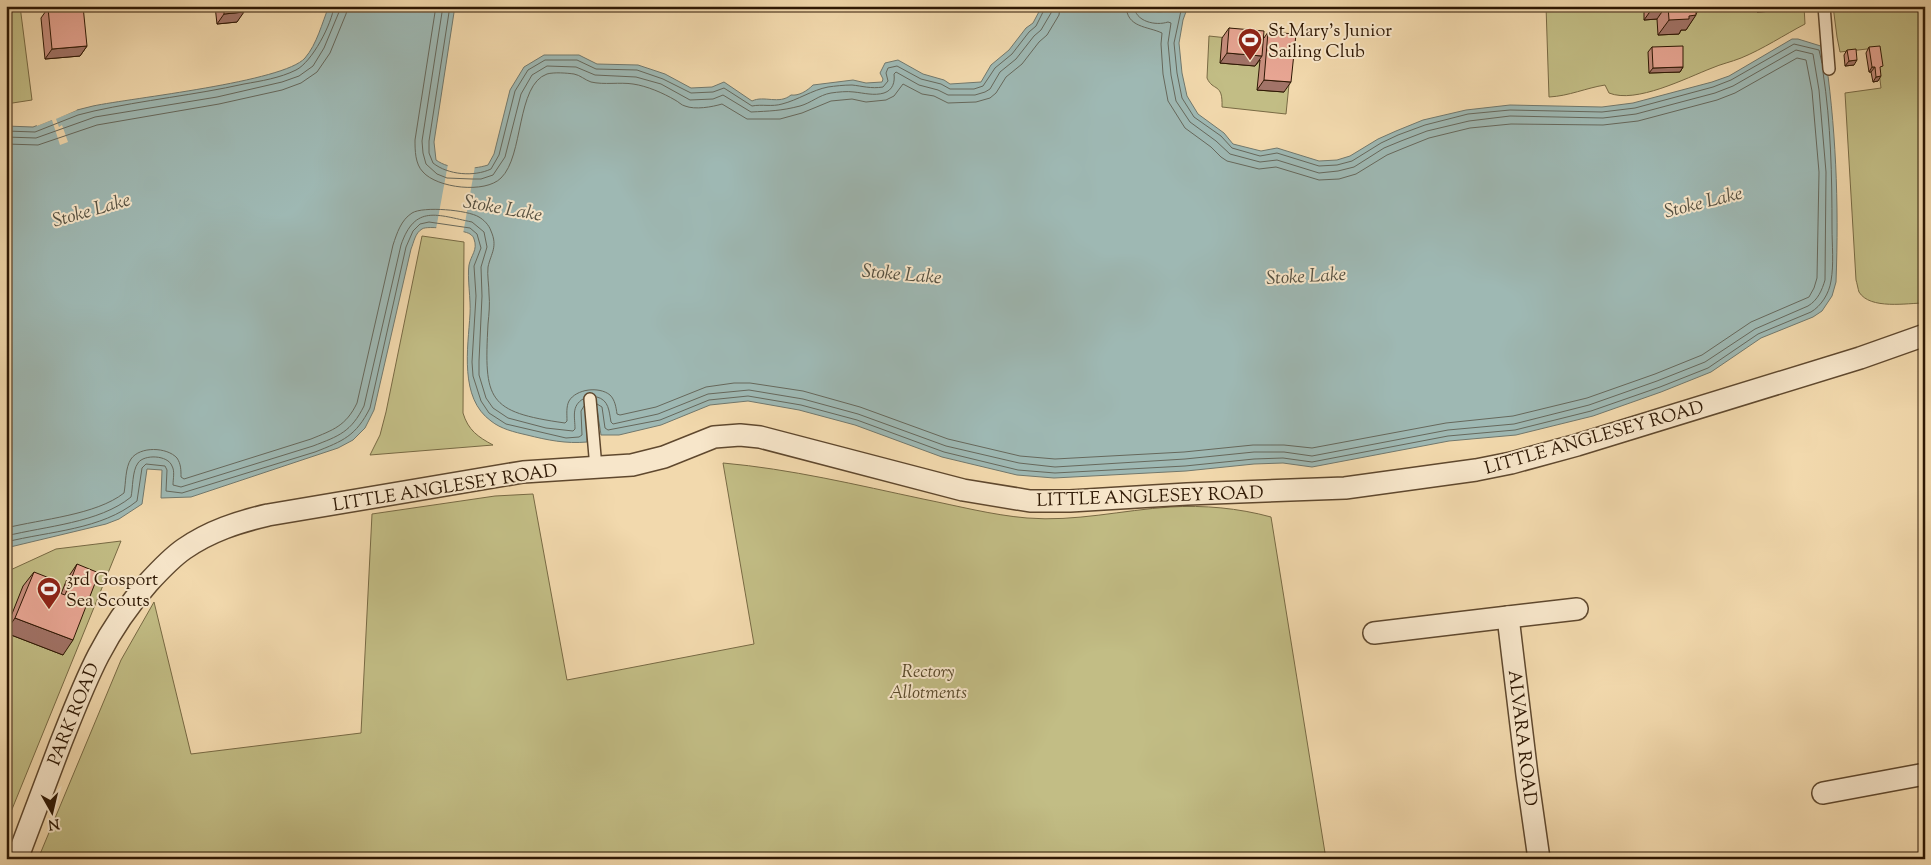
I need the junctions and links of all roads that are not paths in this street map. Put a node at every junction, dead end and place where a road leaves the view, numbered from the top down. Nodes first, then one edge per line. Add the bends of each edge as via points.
1 (1824, 6) edge
2 (1829, 69) dead end
3 (1925, 335) edge
4 (590, 399) dead end
5 (596, 468) junction
6 (151, 580) joint
7 (1577, 609) dead end
8 (1508, 617) junction
9 (1374, 633) dead end
10 (1925, 774) edge
11 (1823, 793) dead end
12 (16, 859) edge
13 (1539, 859) edge

1 - 2 lane
3 - 5 street, LITTLE ANGLESEY ROAD via 1842,364 1511,463 1344,488 1030,501 963,490 760,437 740,435 714,436 646,462
4 - 5 lane
5 - 6 street, LITTLE ANGLESEY ROAD via 523,472 268,514 228,526 194,542
6 - 12 street, PARK ROAD via 117,622 92,665
7 - 8 street
8 - 9 street
8 - 13 street, ALVARA ROAD
10 - 11 street

